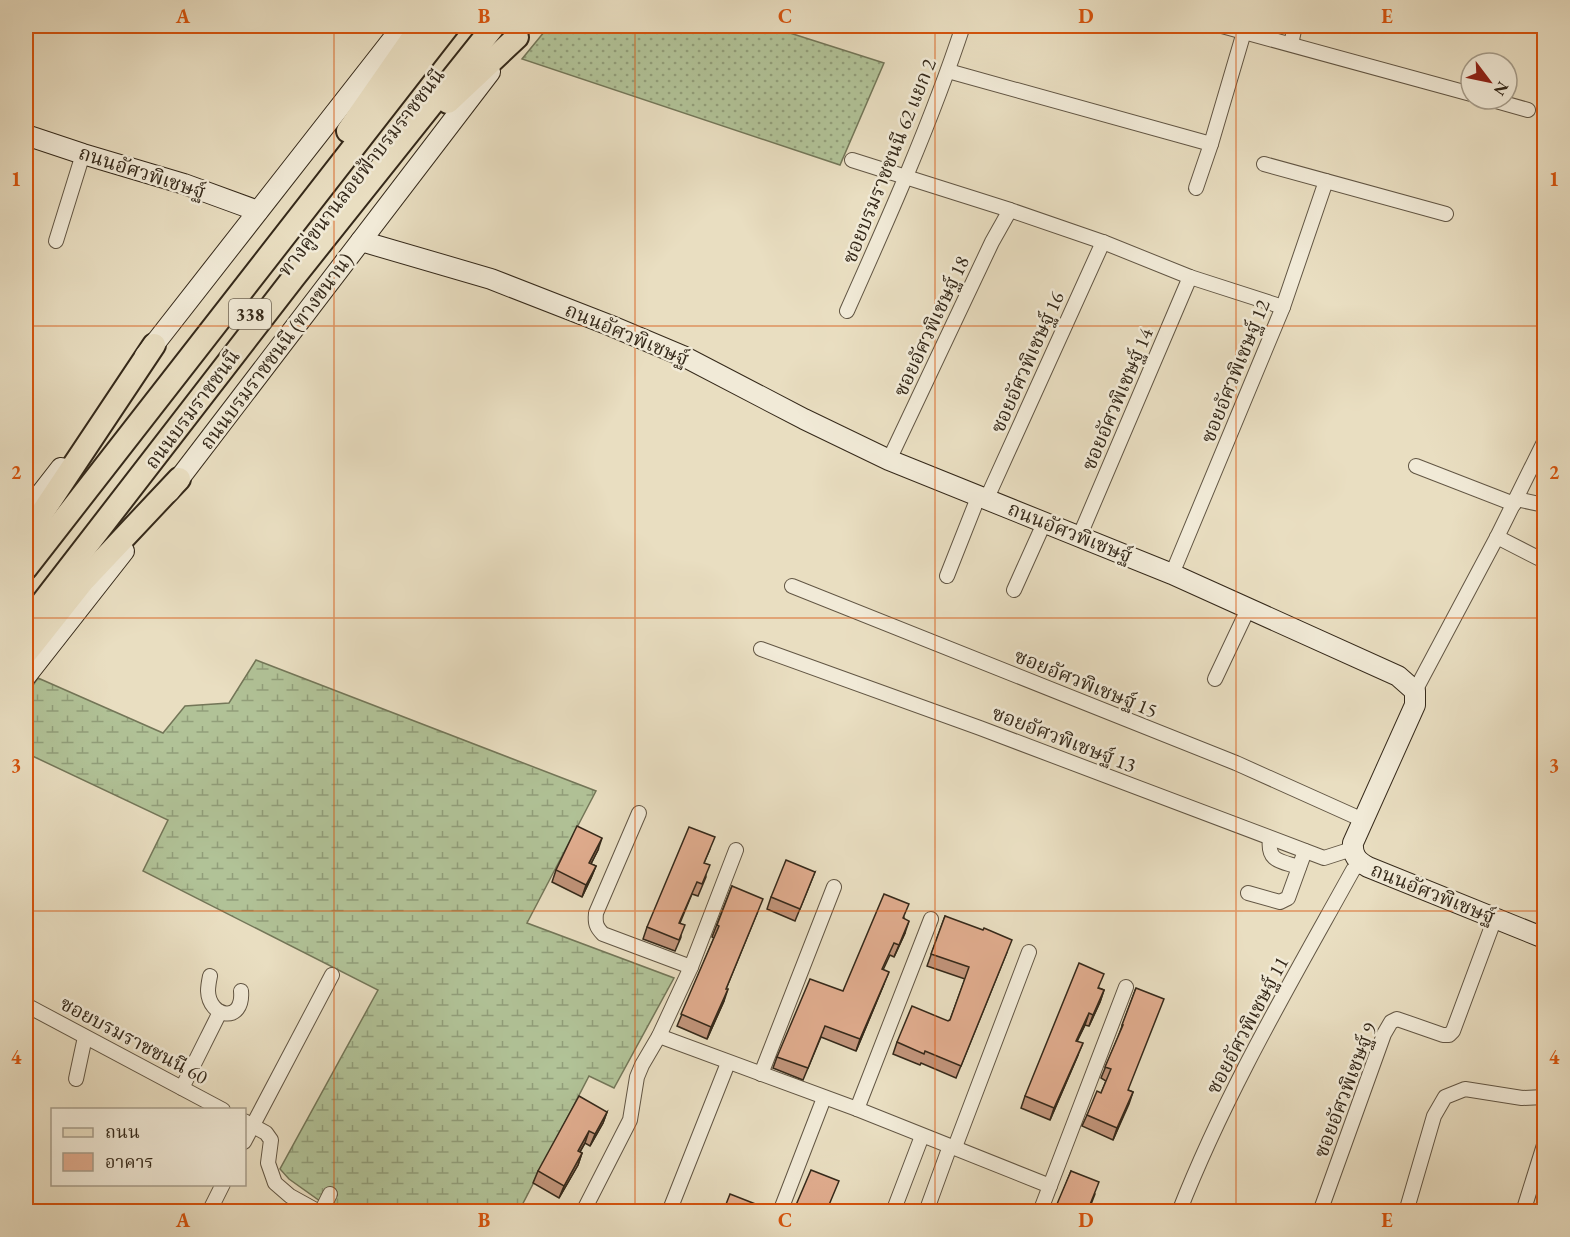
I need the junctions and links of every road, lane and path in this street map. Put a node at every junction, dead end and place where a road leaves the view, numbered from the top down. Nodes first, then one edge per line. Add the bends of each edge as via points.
1 (401, 26) edge
2 (421, 26) edge
3 (438, 26) edge
4 (448, 26) edge
5 (475, 26) edge
6 (494, 26) edge
7 (963, 26) edge
8 (1222, 26) edge
9 (1295, 26) edge
10 (521, 31) edge
11 (1244, 32) junction
12 (1291, 44) junction
13 (948, 71) junction
14 (1459, 91) edge
15 (1519, 107) edge
16 (1528, 110) dead end
17 (26, 135) edge
18 (1211, 144) junction
19 (83, 154) junction
20 (390, 157) junction
21 (332, 160) junction
22 (852, 160) dead end
23 (1264, 164) dead end
24 (907, 177) junction
25 (1326, 181) junction
26 (1196, 189) dead end
27 (1010, 210) junction
28 (258, 211) junction
29 (1446, 214) dead end
30 (56, 241) dead end
31 (361, 241) junction
32 (1103, 242) junction
33 (1190, 277) junction
34 (1283, 308) junction
35 (847, 311) dead end
36 (154, 345) junction
37 (1545, 442) edge
38 (889, 460) junction
39 (1416, 466) dead end
40 (179, 479) junction
41 (983, 496) junction
42 (1515, 501) junction
43 (1545, 505) edge
44 (26, 513) edge
45 (1045, 521) junction
46 (1080, 535) junction
47 (26, 537) edge
48 (1497, 537) junction
49 (26, 556) edge
50 (1542, 560) dead end
51 (26, 568) edge
52 (1172, 574) junction
53 (947, 576) dead end
54 (792, 586) dead end
55 (1014, 590) dead end
56 (26, 603) edge
57 (1249, 607) junction
58 (26, 624) edge
59 (761, 650) dead end
60 (26, 653) edge
61 (26, 676) edge
62 (1215, 679) dead end
63 (1415, 691) junction
64 (639, 813) dead end
65 (1363, 820) junction
66 (1270, 839) junction
67 (736, 850) dead end
68 (1305, 851) junction
69 (1356, 856) junction
70 (1299, 867) junction
71 (834, 886) dead end
72 (1248, 893) dead end
73 (1494, 918) junction
74 (931, 919) dead end
75 (1545, 938) edge
76 (1029, 952) dead end
77 (691, 967) junction
78 (332, 975) dead end
79 (210, 976) dead end
80 (1126, 987) dead end
81 (241, 991) dead end
82 (26, 1005) edge
83 (220, 1012) junction
84 (659, 1036) junction
85 (85, 1037) junction
86 (728, 1063) junction
87 (761, 1074) junction
88 (76, 1079) dead end
89 (182, 1088) junction
90 (1545, 1097) edge
91 (824, 1098) junction
92 (219, 1108) edge
93 (857, 1110) junction
94 (249, 1123) edge
95 (922, 1136) junction
96 (1545, 1145) edge
97 (952, 1147) junction
98 (222, 1186) edge
99 (1050, 1186) junction
100 (330, 1194) dead end
101 (209, 1212) edge
102 (320, 1212) edge
103 (583, 1212) edge
104 (669, 1212) edge
105 (780, 1212) edge
106 (893, 1212) edge
107 (926, 1212) edge
108 (1040, 1212) edge
109 (1179, 1212) edge
110 (1320, 1212) edge
111 (1406, 1212) edge
112 (1523, 1212) edge

1 - 28 street
2 - 21 main road via 333,152
3 - 21 main road, ถนนบรมราชชนนี / 338
4 - 51 main road, ทางคู่ขนานลอยฟ้าบรมราชชนนี / 338
5 - 56 main road, ทางคู่ขนานลอยฟ้าบรมราชชนนี / 338
6 - 20 main road, ถนนบรมราชชนนี / 338
7 - 13 street, ซอยบรมราชชนนี 62 แยก 2
8 - 11 street
9 - 12 street
10 - 20 main road
10 - 31 street, ถนนบรมราชชนนี (ทางขนาน) / 338
11 - 12 street
11 - 18 street
12 - 14 street
13 - 18 street
13 - 24 street, ซอยบรมราชชนนี 62 แยก 2
15 - 16 street
17 - 19 street, ถนนอัศวพิเชษฐ์
18 - 26 street
19 - 28 street, ถนนอัศวพิเชษฐ์
19 - 30 street
20 - 58 main road, ถนนบรมราชชนนี / 338
21 - 49 main road, ถนนบรมราชชนนี / 338
22 - 24 street
23 - 25 street
24 - 27 street
24 - 35 street, ซอยบรมราชชนนี 62 แยก 2
25 - 29 street
25 - 34 street, ซอยอัศวพิเชษฐ์ 12
27 - 32 street
27 - 38 street, ซอยอัศวพิเชษฐ์ 18
28 - 36 street
31 - 38 street, ถนนอัศวพิเชษฐ์ via 491,279 609,325 685,357
31 - 40 street, ถนนบรมราชชนนี (ทางขนาน) / 338
32 - 33 street
32 - 41 street, ซอยอัศวพิเชษฐ์ 16
33 - 34 street
33 - 46 street, ซอยอัศวพิเชษฐ์ 14
34 - 52 street, ซอยอัศวพิเชษฐ์ 12
36 - 44 street
36 - 47 main road
37 - 42 street
38 - 41 street, ถนนอัศวพิเชษฐ์
39 - 42 street
40 - 60 main road via 83,581
40 - 61 street, ถนนบรมราชชนนี (ทางขนาน) / 338
41 - 45 street, ถนนอัศวพิเชษฐ์
41 - 53 street, ซอยอัศวพิเชษฐ์ 16
42 - 43 street
42 - 48 street
45 - 46 street, ถนนอัศวพิเชษฐ์
45 - 55 street
46 - 52 street, ถนนอัศวพิเชษฐ์
48 - 50 street
48 - 63 street
52 - 57 street, ถนนอัศวพิเชษฐ์
54 - 65 street, ซอยอัศวพิเชษฐ์ 15 via 1236,763
57 - 62 street
57 - 63 street, ถนนอัศวพิเชษฐ์ via 1398,676
59 - 66 street, ซอยอัศวพิเชษฐ์ 13 via 980,728
63 - 65 street, ถนนอัศวพิเชษฐ์ via 1415,705
64 - 77 street via 596,913 597,928 603,934
65 - 69 street, ถนนอัศวพิเชษฐ์ via 1353,843
66 - 68 street, ซอยอัศวพิเชษฐ์ 13
66 - 70 street via 1270,855
67 - 77 street
68 - 69 street, ซอยอัศวพิเชษฐ์ 13 via 1324,858
68 - 70 street
69 - 73 street, ถนนอัศวพิเชษฐ์
69 - 109 street, ซอยอัศวพิเชษฐ์ 11 via 1353,870 1244,1067 1200,1157
70 - 72 street via 1284,901
71 - 87 street
73 - 75 street, ถนนอัศวพิเชษฐ์
73 - 110 street, ซอยอัศวพิเชษฐ์ 9 via 1453,1031 1443,1035 1397,1019 1391,1022
74 - 93 street
76 - 97 street
77 - 84 street
78 - 94 street
79 - 83 street via 210,1001
80 - 99 street
81 - 83 street via 242,1000 235,1012
82 - 85 street, ซอยบรมราชชนนี 60
83 - 89 street
84 - 86 street
84 - 103 street via 637,1077 630,1120
85 - 88 street
85 - 89 street, ซอยบรมราชชนนี 60
86 - 87 street
86 - 104 street
87 - 91 street
89 - 92 street, ซอยบรมราชชนนี 60
90 - 111 street via 1522,1098 1465,1089 1445,1097 1434,1116
91 - 93 street
91 - 105 street
93 - 95 street
94 - 102 street via 267,1133 271,1140 268,1163 275,1183
95 - 97 street
95 - 106 street
96 - 112 street
97 - 99 street
97 - 107 street
98 - 101 street
99 - 108 street
100 - 102 street

